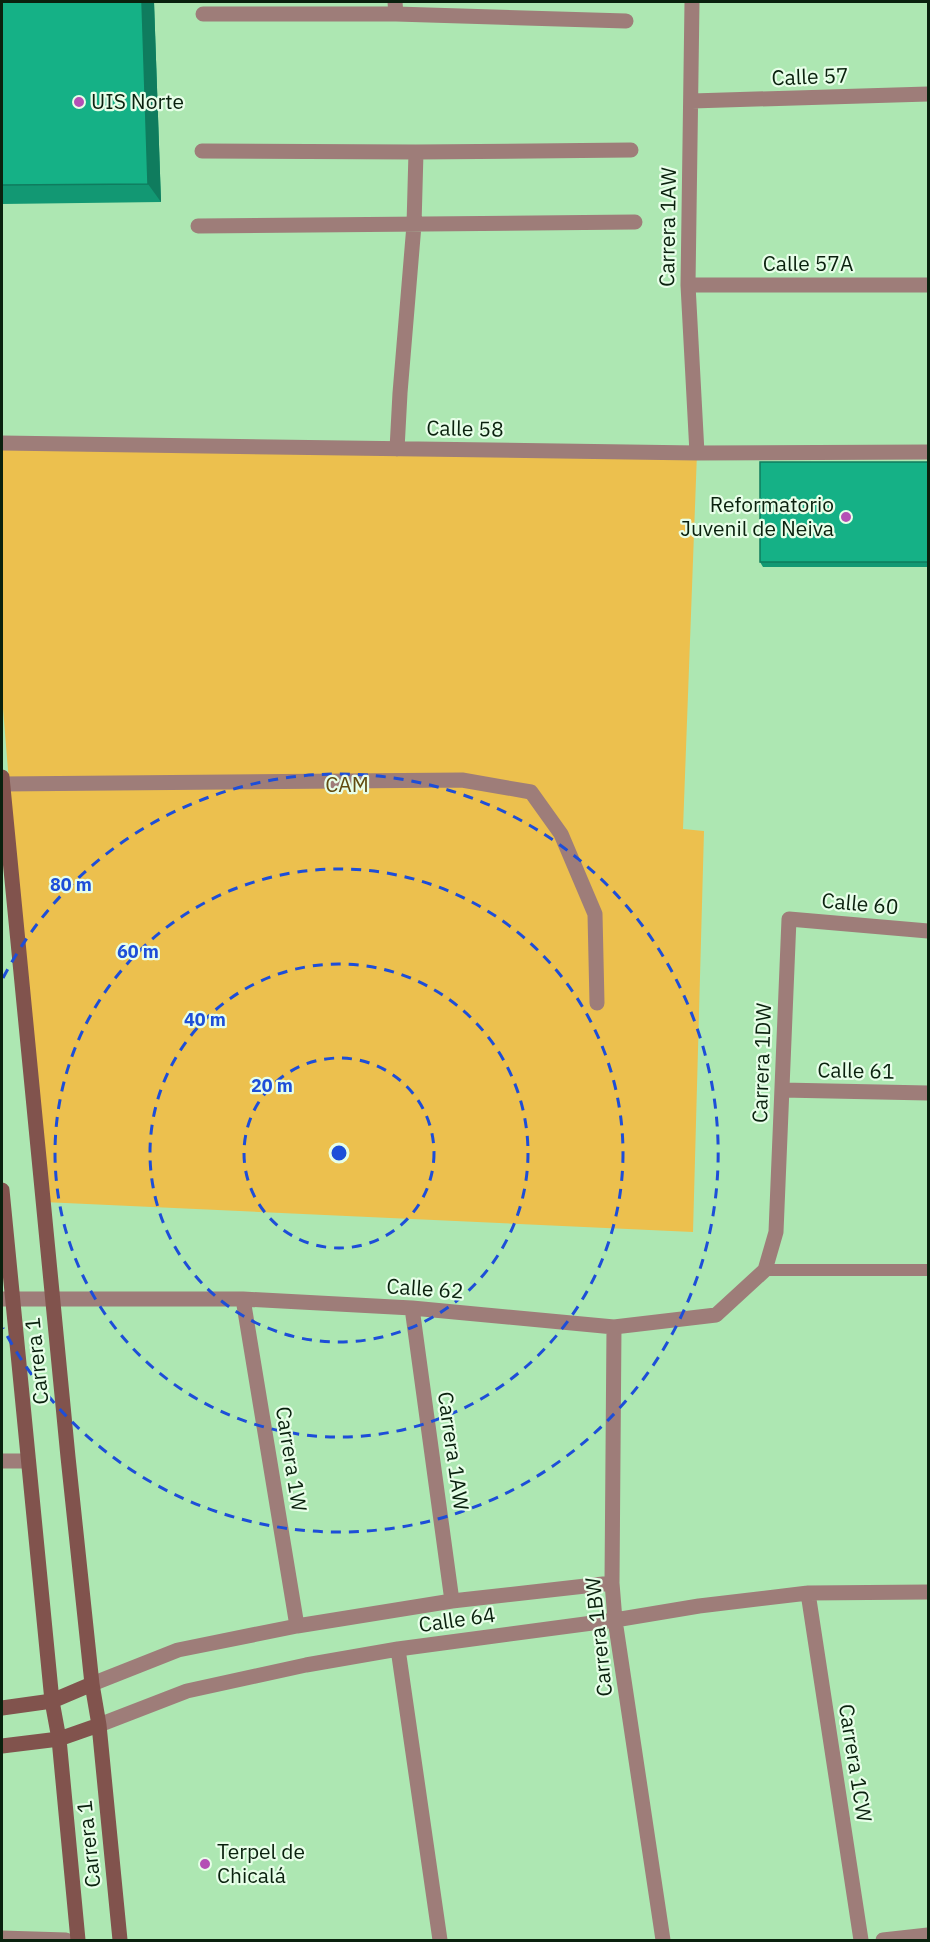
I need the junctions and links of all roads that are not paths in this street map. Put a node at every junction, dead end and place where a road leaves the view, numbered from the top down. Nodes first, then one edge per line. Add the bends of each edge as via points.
1 (692, 2) edge
2 (395, 8) edge
3 (203, 14) dead end
4 (626, 21) dead end
5 (928, 94) edge
6 (692, 101) junction
7 (631, 150) dead end
8 (202, 151) dead end
9 (416, 152) junction
10 (635, 222) dead end
11 (414, 225) junction
12 (198, 226) dead end
13 (688, 285) junction
14 (928, 285) edge
15 (2, 443) edge
16 (397, 449) junction
17 (928, 452) edge
18 (697, 453) junction
19 (2, 777) edge
20 (2, 784) edge
21 (789, 919) joint
22 (928, 931) edge
23 (597, 1004) dead end
24 (782, 1090) junction
25 (928, 1093) edge
26 (2, 1190) edge
27 (765, 1270) junction
28 (928, 1270) edge
29 (7, 1299) edge
30 (52, 1299) junction
31 (243, 1299) junction
32 (412, 1308) junction
33 (614, 1327) junction
34 (2, 1461) edge
35 (28, 1461) junction
36 (612, 1583) junction
37 (928, 1592) edge
38 (808, 1593) junction
39 (452, 1601) junction
40 (615, 1620) junction
41 (297, 1626) junction
42 (398, 1649) junction
43 (92, 1684) junction
44 (52, 1701) junction
45 (2, 1708) edge
46 (99, 1725) junction
47 (59, 1739) junction
48 (2, 1746) edge
49 (928, 1935) edge
50 (2, 1938) edge
51 (66, 1941) edge
52 (78, 1941) edge
53 (120, 1941) edge
54 (440, 1941) edge
55 (663, 1941) edge
56 (861, 1941) edge
57 (884, 1941) edge

1 - 6 street, Carrera 1AW
2 - 3 street
2 - 4 street
5 - 6 street, Calle 57
6 - 13 street, Carrera 1AW
7 - 9 street
8 - 9 street
9 - 11 street
10 - 11 street
11 - 12 street
11 - 16 street
13 - 14 street, Calle 57A
13 - 18 street, Carrera 1AW
15 - 16 street, Calle 58
16 - 18 street, Calle 58
17 - 18 street, Calle 58
19 - 20 main road, Carrera 1
20 - 23 street via 462,780 531,792 561,834 595,914
20 - 30 main road, Carrera 1
21 - 22 street, Calle 60
21 - 24 street, Carrera 1DW
24 - 25 street, Calle 61
24 - 27 street, Carrera 1DW via 776,1232
26 - 29 main road, Carrera 1
27 - 28 lane
27 - 33 street, Calle 62 via 716,1315
29 - 30 street, Calle 62
29 - 35 main road, Carrera 1
30 - 31 street, Calle 62
30 - 43 main road, Carrera 1
31 - 32 street, Calle 62
31 - 41 street, Carrera 1W
32 - 33 street, Calle 62
32 - 39 street, Carrera 1AW
33 - 36 street, Carrera 1BW
34 - 35 street
35 - 44 main road, Carrera 1
36 - 39 street, Calle 64
36 - 40 street, Carrera 1BW
37 - 38 street, Calle 64
38 - 40 street, Calle 64
38 - 56 street, Carrera 1CW
39 - 41 street, Calle 64
40 - 42 street, Calle 64
40 - 55 street, Carrera 1BW
41 - 43 street, Calle 64 via 177,1650
42 - 46 street, Calle 64 via 188,1691
42 - 54 street
43 - 44 main road, Calle 64
43 - 46 main road, Carrera 1
44 - 45 main road, Calle 64
44 - 47 main road, Carrera 1
46 - 47 main road, Calle 64
46 - 53 main road, Carrera 1
47 - 48 main road, Calle 64
47 - 52 main road, Carrera 1
49 - 57 street
50 - 51 street

